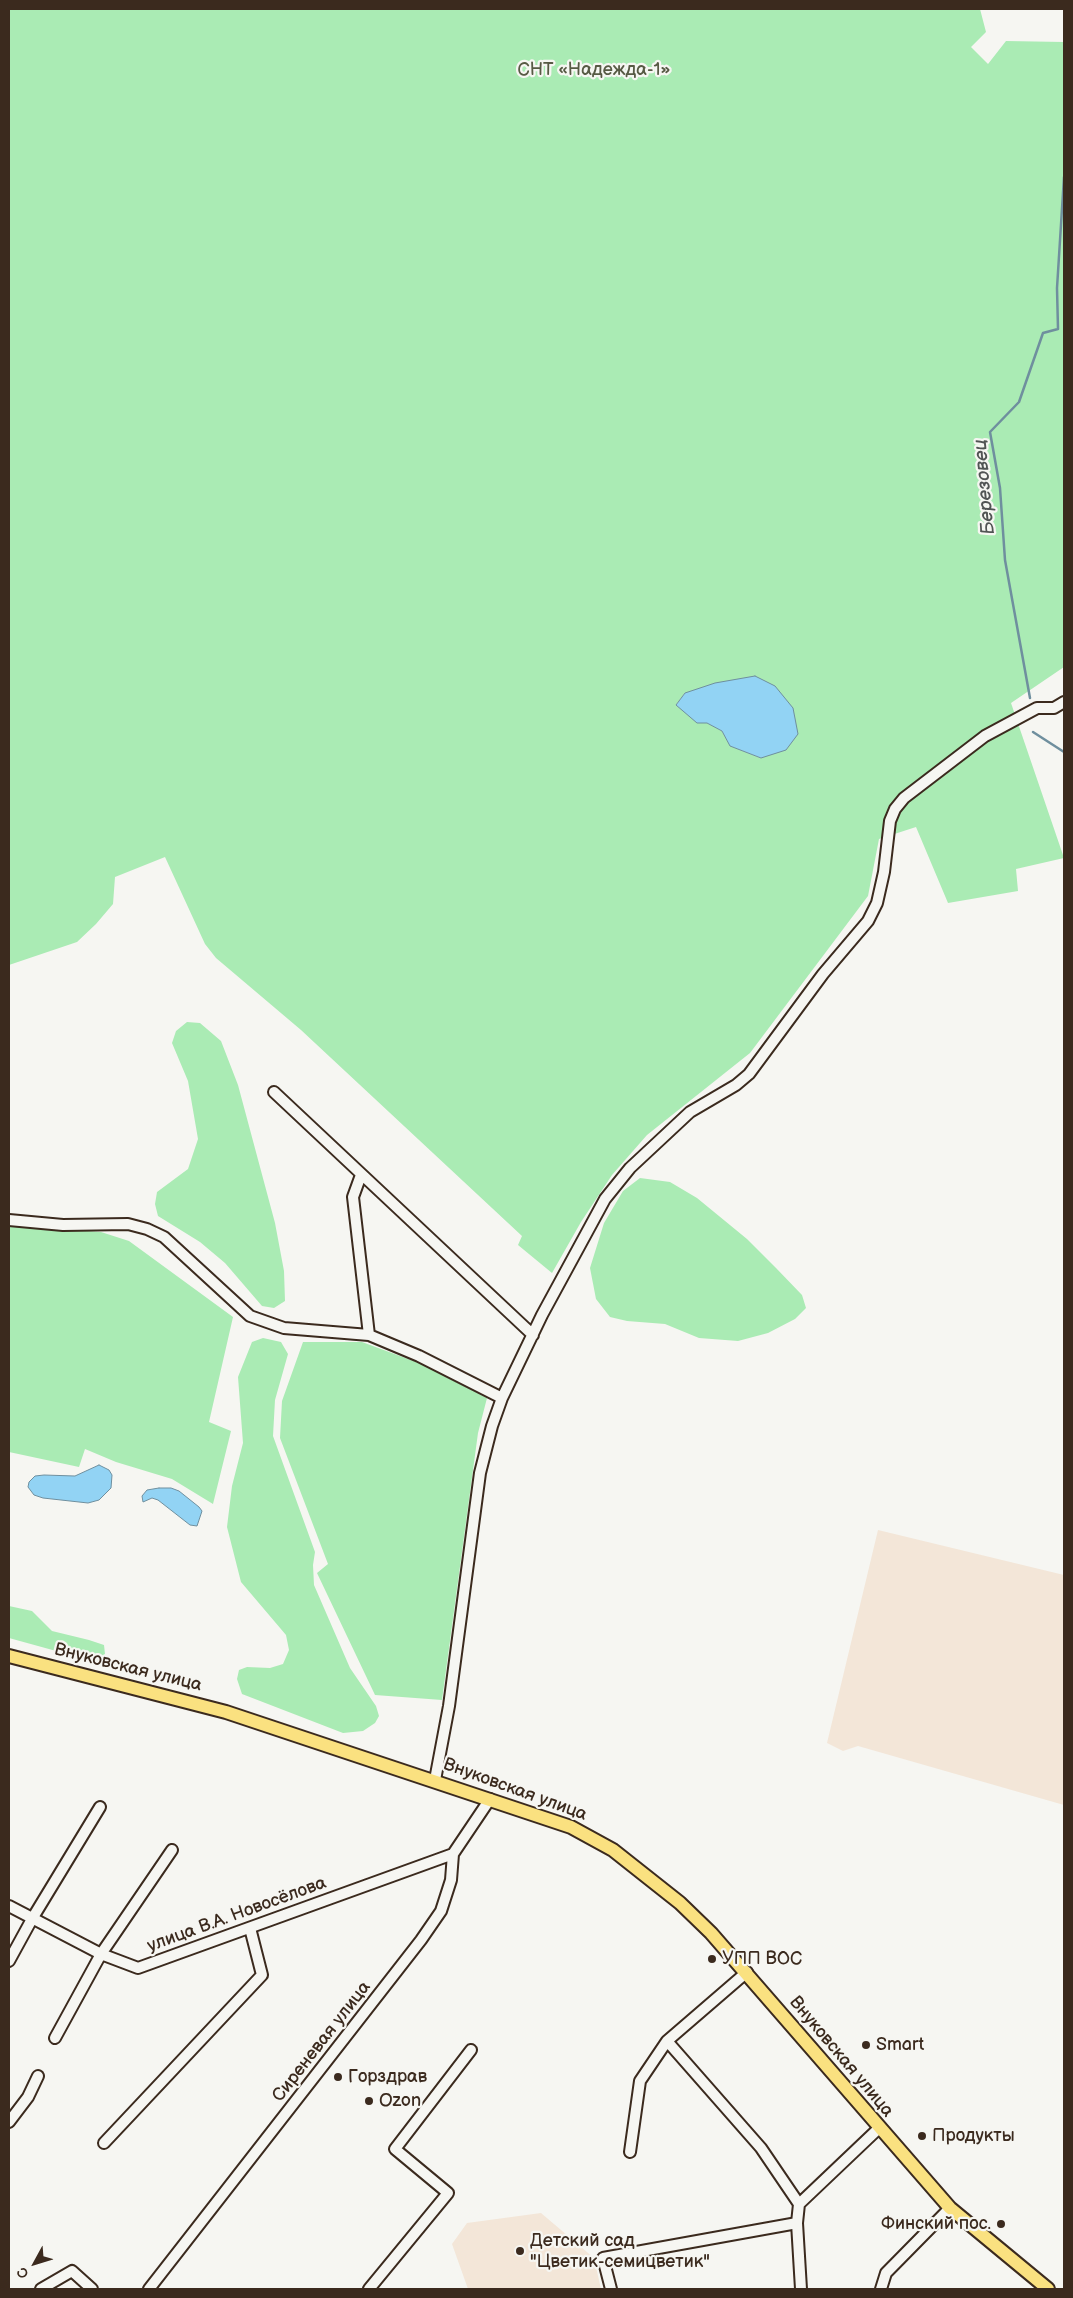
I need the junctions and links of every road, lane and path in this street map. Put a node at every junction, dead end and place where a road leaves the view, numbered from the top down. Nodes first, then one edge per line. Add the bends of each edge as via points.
1 (1064, 702) edge
2 (274, 1092) dead end
3 (361, 1175) junction
4 (9, 1220) edge
5 (369, 1335) junction
6 (533, 1335) junction
7 (502, 1398) junction
8 (9, 1656) edge
9 (435, 1780) junction
10 (490, 1799) junction
11 (100, 1807) dead end
12 (172, 1850) dead end
13 (454, 1854) junction
14 (9, 1906) edge
15 (32, 1919) junction
16 (250, 1928) junction
17 (101, 1954) junction
18 (9, 1961) edge
19 (747, 1972) junction
20 (55, 2038) dead end
21 (668, 2041) junction
22 (471, 2050) dead end
23 (38, 2076) dead end
24 (9, 2122) edge
25 (879, 2128) junction
26 (104, 2143) dead end
27 (630, 2152) dead end
28 (799, 2204) junction
29 (950, 2208) junction
30 (796, 2223) junction
31 (41, 2289) edge
32 (92, 2289) edge
33 (149, 2289) edge
34 (369, 2289) edge
35 (611, 2289) edge
36 (801, 2289) edge
37 (881, 2289) edge
38 (1048, 2289) edge

1 - 6 street via 1054,708 1037,708 985,736 904,798 890,821 884,872 877,903 868,921 823,974 749,1074 690,1112 630,1168 611,1191
2 - 3 street
3 - 5 street via 353,1197
3 - 6 street
4 - 5 street via 63,1225 128,1224 147,1229 164,1237 250,1316 284,1328
5 - 7 street
6 - 7 street
7 - 9 street via 480,1473 449,1706
8 - 9 main road, Внуковская улица via 226,1712
9 - 10 main road, Внуковская улица
10 - 13 street, Сиреневая улица
10 - 19 main road, Внуковская улица via 572,1827 613,1850 680,1903
11 - 15 street
12 - 17 street
13 - 16 street, улица В.А. Новосёлова
13 - 33 street, Сиреневая улица via 451,1880 441,1910 422,1940
14 - 15 street, улица В.А. Новосёлова
15 - 17 street, улица В.А. Новосёлова
15 - 18 street
16 - 17 street, улица В.А. Новосёлова via 138,1968
16 - 26 street via 262,1975
17 - 20 street
19 - 21 street
19 - 25 main road, Внуковская улица
21 - 27 street via 640,2081
21 - 28 street via 761,2148
22 - 34 street via 395,2149 448,2193
23 - 24 street via 28,2097
25 - 28 street
25 - 29 main road, Внуковская улица
28 - 30 street
29 - 37 street via 886,2273
29 - 38 main road, Внуковская улица
30 - 35 street via 603,2258
30 - 36 street
31 - 32 street via 72,2271

